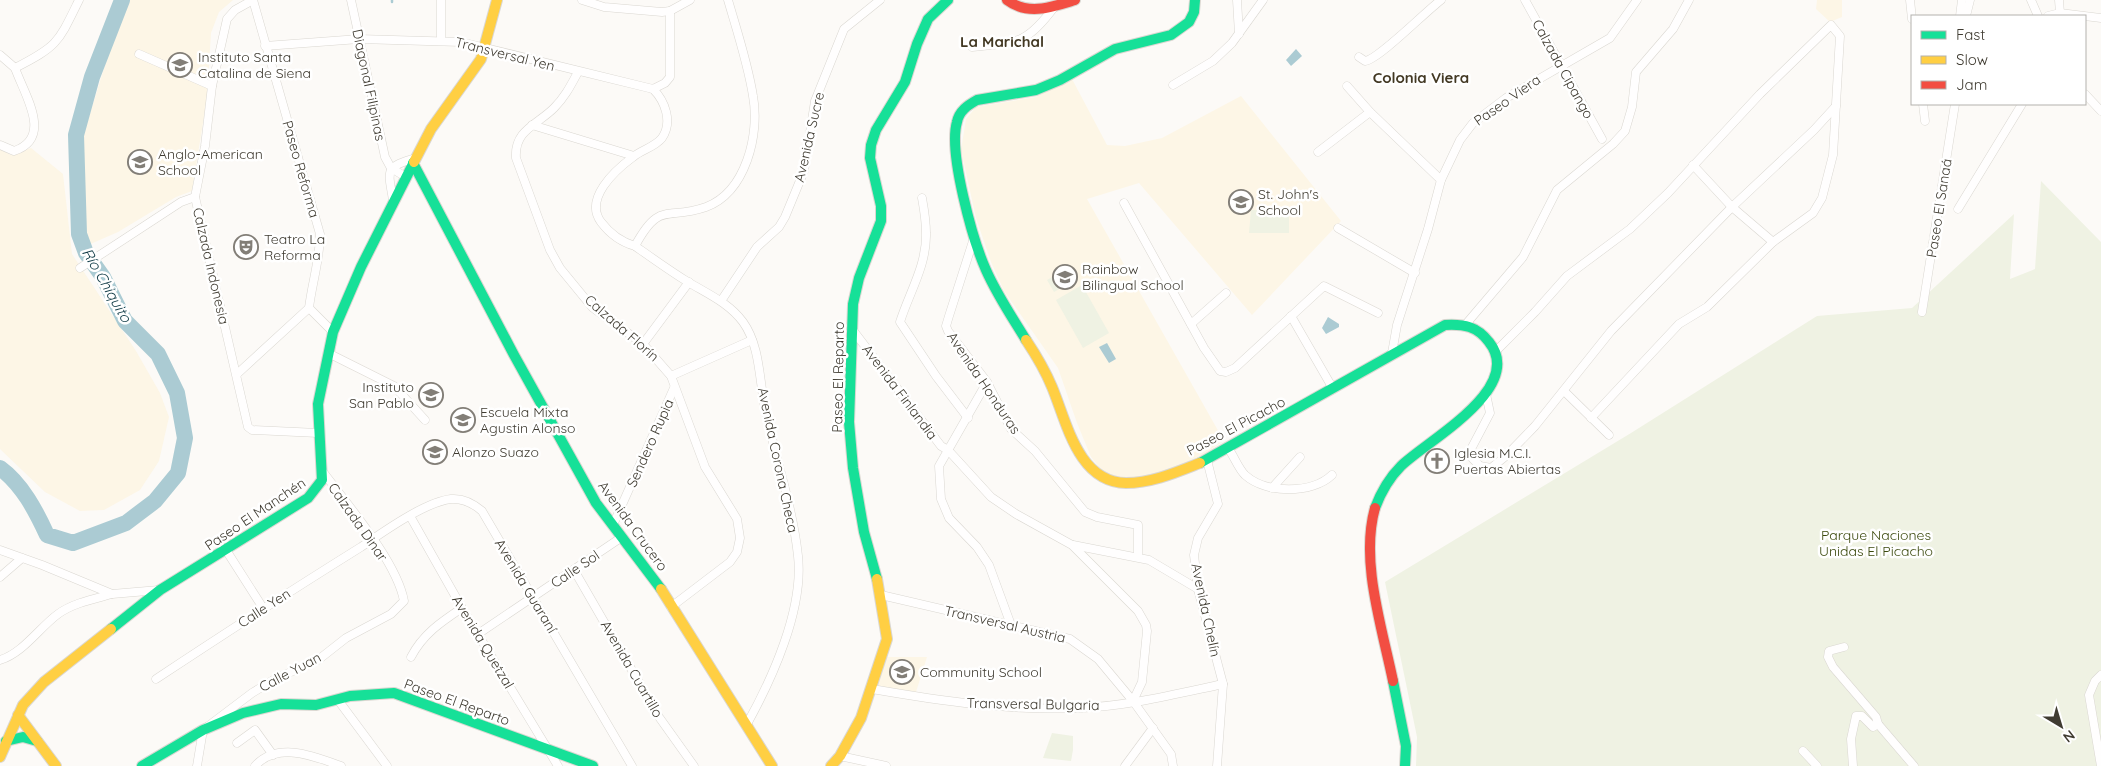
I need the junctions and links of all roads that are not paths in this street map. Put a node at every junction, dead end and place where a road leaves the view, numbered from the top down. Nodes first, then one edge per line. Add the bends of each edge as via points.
1 (79, 0) edge
2 (253, 0) edge
3 (351, 0) edge
4 (441, 0) edge
5 (498, 0) edge
6 (582, 0) edge
7 (690, 0) edge
8 (728, 0) edge
9 (880, 0) edge
10 (948, 0) edge
11 (1007, 0) edge
12 (1075, 0) edge
13 (1195, 0) edge
14 (1237, 0) edge
15 (1263, 0) edge
16 (1441, 0) edge
17 (1525, 0) edge
18 (1637, 0) edge
19 (1689, 0) edge
20 (1910, 0) edge
21 (1962, 0) edge
22 (1970, 0) edge
23 (2031, 0) edge
24 (2059, 0) edge
25 (936, 3) edge
26 (1055, 6) junction
27 (670, 11) junction
28 (2060, 13) junction
29 (1912, 15) edge
30 (1960, 15) edge
31 (1966, 15) edge
32 (2038, 15) edge
33 (2052, 15) edge
34 (2076, 15) edge
35 (2086, 16) edge
36 (2101, 18) edge
37 (1238, 34) junction
38 (359, 39) junction
39 (441, 40) junction
40 (264, 46) junction
41 (486, 47) junction
42 (972, 47) dead end
43 (139, 54) dead end
44 (0, 55) edge
45 (1359, 57) dead end
46 (1561, 65) junction
47 (14, 68) junction
48 (578, 72) junction
49 (1172, 85) dead end
50 (212, 86) junction
51 (1347, 86) dead end
52 (654, 89) junction
53 (2086, 95) edge
54 (1923, 105) edge
55 (1955, 105) edge
56 (2021, 105) edge
57 (1836, 106) junction
58 (2101, 111) edge
59 (1370, 112) junction
60 (1925, 121) dead end
61 (532, 125) junction
62 (1602, 139) dead end
63 (0, 145) edge
64 (1318, 152) dead end
65 (634, 156) junction
66 (414, 160) junction
67 (1693, 166) junction
68 (391, 168) junction
69 (406, 177) junction
70 (1441, 180) junction
71 (195, 198) junction
72 (922, 198) dead end
73 (394, 200) junction
74 (1124, 203) dead end
75 (1732, 207) junction
76 (1958, 209) dead end
77 (1338, 228) dead end
78 (974, 238) junction
79 (1773, 242) junction
80 (635, 246) junction
81 (80, 268) dead end
82 (1415, 273) junction
83 (689, 282) junction
84 (1226, 293) dead end
85 (722, 301) junction
86 (310, 308) junction
87 (1922, 312) dead end
88 (1378, 313) dead end
89 (1291, 316) junction
90 (1191, 324) junction
91 (1466, 324) junction
92 (852, 329) junction
93 (333, 332) junction
94 (752, 340) junction
95 (643, 344) junction
96 (1496, 351) junction
97 (328, 353) junction
98 (1392, 353) junction
99 (237, 374) junction
100 (671, 376) junction
101 (987, 382) junction
102 (1332, 387) junction
103 (674, 388) junction
104 (1564, 392) junction
105 (1486, 394) junction
106 (968, 418) junction
107 (1591, 418) junction
108 (425, 420) dead end
109 (318, 433) junction
110 (1609, 435) dead end
111 (1228, 448) junction
112 (948, 450) junction
113 (1300, 457) dead end
114 (1207, 460) junction
115 (323, 472) junction
116 (1332, 475) dead end
117 (1272, 488) junction
118 (410, 516) junction
119 (613, 525) junction
120 (622, 537) junction
121 (373, 539) junction
122 (1072, 545) junction
123 (0, 550) edge
124 (226, 550) junction
125 (1138, 556) junction
126 (22, 558) junction
127 (574, 570) junction
128 (0, 577) edge
129 (1198, 589) junction
130 (160, 590) junction
131 (112, 594) junction
132 (881, 595) junction
133 (532, 597) junction
134 (404, 601) joint
135 (671, 607) junction
136 (264, 608) junction
137 (462, 608) junction
138 (1012, 625) junction
139 (478, 634) junction
140 (1844, 647) dead end
141 (411, 657) dead end
142 (0, 660) edge
143 (2101, 675) edge
144 (156, 679) dead end
145 (1223, 684) junction
146 (872, 689) junction
147 (338, 700) junction
148 (1132, 702) junction
149 (18, 715) junction
150 (747, 724) junction
151 (1878, 724) junction
152 (1153, 728) junction
153 (203, 730) junction
154 (6, 741) junction
155 (37, 741) junction
156 (237, 743) dead end
157 (546, 748) junction
158 (1803, 751) dead end
159 (273, 755) junction
160 (840, 756) junction
161 (0, 757) edge
162 (56, 766) edge
163 (142, 766) edge
164 (197, 766) edge
165 (255, 766) edge
166 (341, 766) edge
167 (387, 766) edge
168 (558, 766) edge
169 (593, 766) edge
170 (632, 766) edge
171 (694, 766) edge
172 (772, 766) edge
173 (831, 766) edge
174 (886, 766) edge
175 (1125, 766) edge
176 (1173, 766) edge
177 (1217, 766) edge
178 (1405, 766) edge
179 (1817, 766) edge
180 (1853, 766) edge
181 (1914, 766) edge
182 (2101, 766) edge

1 - 47 street via 60,39 50,49
2 - 40 street, Paseo Reforma
2 - 50 street, Calzada Indonesia via 235,10 227,19
3 - 38 street, Diagonal Filipinas
4 - 39 street
5 - 41 street
6 - 27 street via 604,7
7 - 27 street
8 - 80 street via 754,97 753,133 748,156 738,182 722,199 690,211 658,216 647,224
9 - 85 street, Avenida Sucre via 844,29 815,101 804,171 785,217 757,247
10 - 25 street, Paseo El Reparto
11 - 26 street via 1025,10
12 - 26 street
13 - 78 street, Paseo El Picacho via 1191,19 1177,32 1102,54 1053,84 1015,94 980,98 962,110 956,120 955,141 962,193
14 - 37 street
15 - 37 street
16 - 45 street via 1376,57 1365,61
17 - 46 street, Calzada Cipango
18 - 46 street, Paseo Viera via 1610,38
19 - 91 street via 1673,29 1636,72 1625,131 1614,144 1557,190 1523,257
20 - 29 street
21 - 30 street
22 - 31 street
23 - 32 street
24 - 28 street
25 - 92 street, Paseo El Reparto via 916,44 905,82 876,130 871,145 870,158 881,206 881,221 859,278
26 - 42 street via 1036,30 1020,41
27 - 52 street via 670,76
28 - 33 street
28 - 34 street
35 - 36 street
37 - 49 street via 1213,60
38 - 39 street, Transversal Yen
38 - 40 street, Transversal Yen
38 - 68 street, Diagonal Filipinas via 385,157
39 - 41 street, Transversal Yen
40 - 86 street, Paseo Reforma via 320,234
41 - 48 street, Transversal Yen
41 - 66 street via 482,59 430,129
43 - 50 street
44 - 47 street
46 - 62 street, Calzada Cipango
46 - 70 street, Paseo Viera via 1472,123 1452,153
47 - 63 street via 36,123 35,132 31,140 14,151
48 - 52 street, Transversal Yen
48 - 61 street, Calzada Florín via 555,107
50 - 71 street, Calzada Indonesia
51 - 59 street
52 - 65 street, Avenida Corona Checa via 663,98 667,124 662,138
53 - 58 street
54 - 60 street
55 - 87 street, Paseo El Sanaá
56 - 76 street
57 - 67 street via 1840,36 1831,25
57 - 75 street
57 - 79 street via 1833,155 1822,198 1813,213
59 - 64 street
59 - 70 street
61 - 65 street
61 - 95 street, Calzada Florín via 515,145 516,158 550,250 592,307
65 - 80 street, Avenida Corona Checa via 598,194 595,205 596,216 608,232
66 - 68 street via 396,163
66 - 69 street
66 - 119 street, Avenida Crucero via 519,364 596,503
67 - 75 street
67 - 96 street via 1630,229 1567,276
68 - 69 street
68 - 73 street, Diagonal Filipinas via 389,175
69 - 73 street
70 - 82 street, Paseo Viera
71 - 81 street via 181,202
71 - 99 street, Calzada Indonesia
72 - 106 street via 926,245 900,322
73 - 93 street
74 - 90 street
75 - 79 street
75 - 104 street via 1611,330
77 - 82 street
78 - 101 street, Avenida Honduras via 946,326
78 - 114 street, Paseo El Picacho via 992,284 1050,383 1074,440 1101,476 1115,481 1140,482
79 - 107 street via 1707,307 1679,324
80 - 83 street, Avenida Corona Checa
82 - 98 street, Paseo Viera via 1397,325
83 - 85 street, Avenida Corona Checa
83 - 95 street
84 - 90 street
85 - 94 street, Avenida Corona Checa via 743,322
86 - 93 street
86 - 99 street
88 - 89 street via 1324,286
89 - 90 street via 1235,368 1226,372 1220,371
89 - 102 street
91 - 96 street via 1477,330
91 - 98 street, Paseo El Picacho via 1445,325
92 - 112 street, Avenida Finlandia via 941,446
92 - 132 street, Paseo El Reparto via 849,422 853,468 864,532
93 - 97 street
94 - 100 street
94 - 150 street, Avenida Corona Checa via 798,557 795,602 784,643 765,691
95 - 100 street, Calzada Florín
96 - 105 street via 1497,375
97 - 108 street via 394,386
97 - 109 street via 318,404
98 - 102 street, Paseo El Picacho
99 - 109 street, Calzada Indonesia via 248,427 252,430
100 - 103 street, Calzada Florín
101 - 106 street
101 - 125 street, Avenida Honduras via 1011,429 1035,451 1085,512 1138,526
102 - 111 street, Paseo El Picacho
103 - 119 street, Sendero Rupia
103 - 135 street, Calzada Florín via 705,467 736,519 740,538 737,552 730,562
104 - 105 street via 1535,426 1491,468 1480,466 1470,451 1490,413
104 - 107 street
105 - 178 street via 1459,420 1400,466 1389,478 1371,512 1368,537 1370,564 1406,746
106 - 112 street
107 - 110 street
109 - 115 street
111 - 114 street, Paseo El Picacho
111 - 117 street via 1244,474 1258,484
112 - 122 street, Avenida Finlandia via 1002,506
112 - 138 street via 939,466 945,510 989,565
113 - 117 street
114 - 129 street, Avenida Chelín via 1218,504 1198,538 1194,553
115 - 121 street, Calzada Dinar
115 - 124 street, Paseo El Manchén via 314,493
116 - 117 street via 1317,486
118 - 121 street, Avenida Guaraní
118 - 133 street, Avenida Guaraní via 452,499 473,504 482,511
118 - 137 street, Avenida Quetzal
119 - 120 street, Avenida Crucero
120 - 127 street, Calle Sol
120 - 135 street, Avenida Crucero via 650,572
121 - 134 street, Calzada Dinar
121 - 136 street, Calle Yen
122 - 125 street
122 - 148 street, Avenida Finlandia via 1138,611 1146,624 1142,682
123 - 126 street
124 - 130 street, Paseo El Manchén
124 - 136 street
125 - 129 street via 1153,561
126 - 128 street
126 - 131 street
127 - 133 street, Calle Sol
127 - 171 street, Avenida Cuartillo via 659,717
129 - 145 street, Avenida Chelín
130 - 131 street
130 - 149 street, Paseo El Manchén via 29,695
131 - 142 street via 58,614 26,643
132 - 138 street, Transversal Austria
132 - 146 street, Paseo El Reparto via 887,639
133 - 139 street, Calle Sol
133 - 170 street, Avenida Guaraní
134 - 153 street, Calle Yuan via 391,614 346,638 318,660 252,693
135 - 150 street, Avenida Crucero
136 - 144 street, Calle Yen
137 - 139 street, Avenida Quetzal
137 - 141 street via 438,624
138 - 148 street, Transversal Austria via 1070,639 1087,649
139 - 157 street, Avenida Quetzal
140 - 151 street via 1829,651 1828,658 1876,717
143 - 182 street via 2089,696
145 - 148 street, Transversal Bulgaria
145 - 177 street, Avenida Chelín
146 - 148 street, Transversal Bulgaria via 951,702 1013,707 1080,708
146 - 160 street, Paseo El Reparto via 861,718
147 - 153 street, Paseo El Reparto via 316,705 264,707 243,712
147 - 157 street, Paseo El Reparto via 362,694 394,694
147 - 167 street
148 - 152 street
149 - 154 street, Paseo El Manchén
149 - 155 street
150 - 172 street, Avenida Crucero
151 - 180 street via 1872,727 1862,716 1856,716 1851,739
151 - 181 street
152 - 175 street
152 - 176 street via 1171,754
153 - 163 street, Paseo El Reparto
153 - 164 street
154 - 155 street via 23,738
154 - 161 street, Paseo El Manchén
155 - 162 street
156 - 159 street via 256,730
157 - 168 street, Avenida Quetzal
157 - 169 street, Paseo El Reparto
158 - 179 street
159 - 165 street via 260,760
159 - 166 street via 296,752
160 - 173 street, Paseo El Reparto
160 - 174 street

